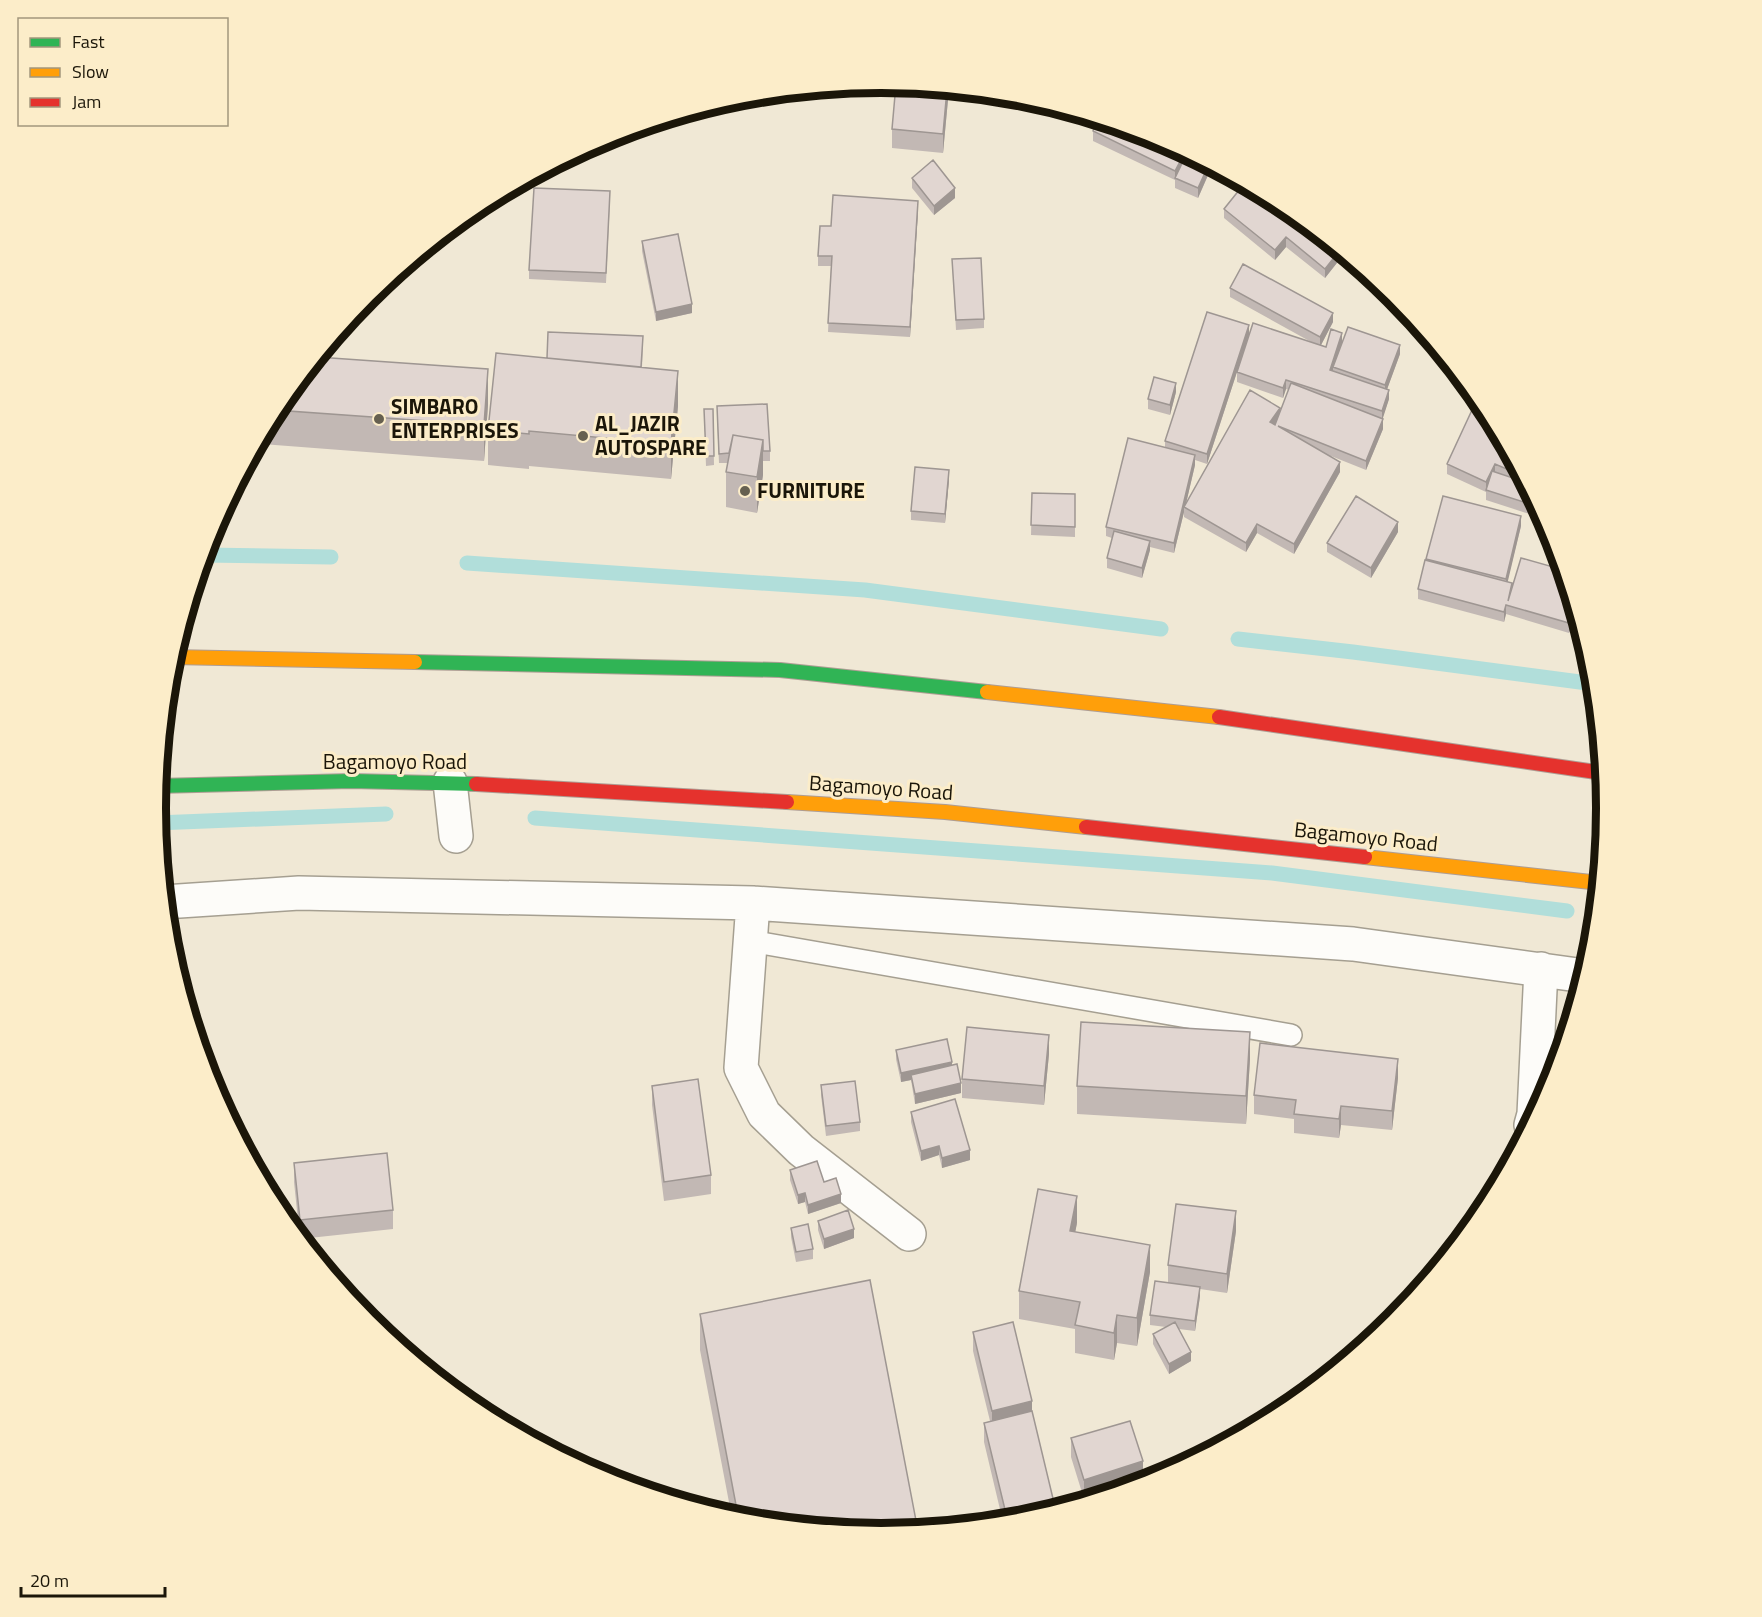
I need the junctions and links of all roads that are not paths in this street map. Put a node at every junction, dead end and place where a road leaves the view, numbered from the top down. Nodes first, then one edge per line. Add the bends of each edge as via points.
1 (182, 657) edge
2 (1595, 771) edge
3 (450, 782) junction
4 (166, 786) edge
5 (456, 836) dead end
6 (1592, 882) edge
7 (172, 901) edge
8 (753, 903) junction
9 (750, 941) junction
10 (1541, 969) junction
11 (1577, 975) edge
12 (1291, 1035) dead end
13 (1535, 1098) edge
14 (909, 1234) dead end

1 - 2 highway via 780,670 1189,712
3 - 4 highway, Bagamoyo Road
3 - 5 street
3 - 6 highway, Bagamoyo Road via 945,812
7 - 8 street via 299,893
8 - 9 street
8 - 10 street via 1353,944
9 - 12 lane
9 - 14 street via 741,1068 764,1114 801,1150
10 - 11 street
10 - 13 street

